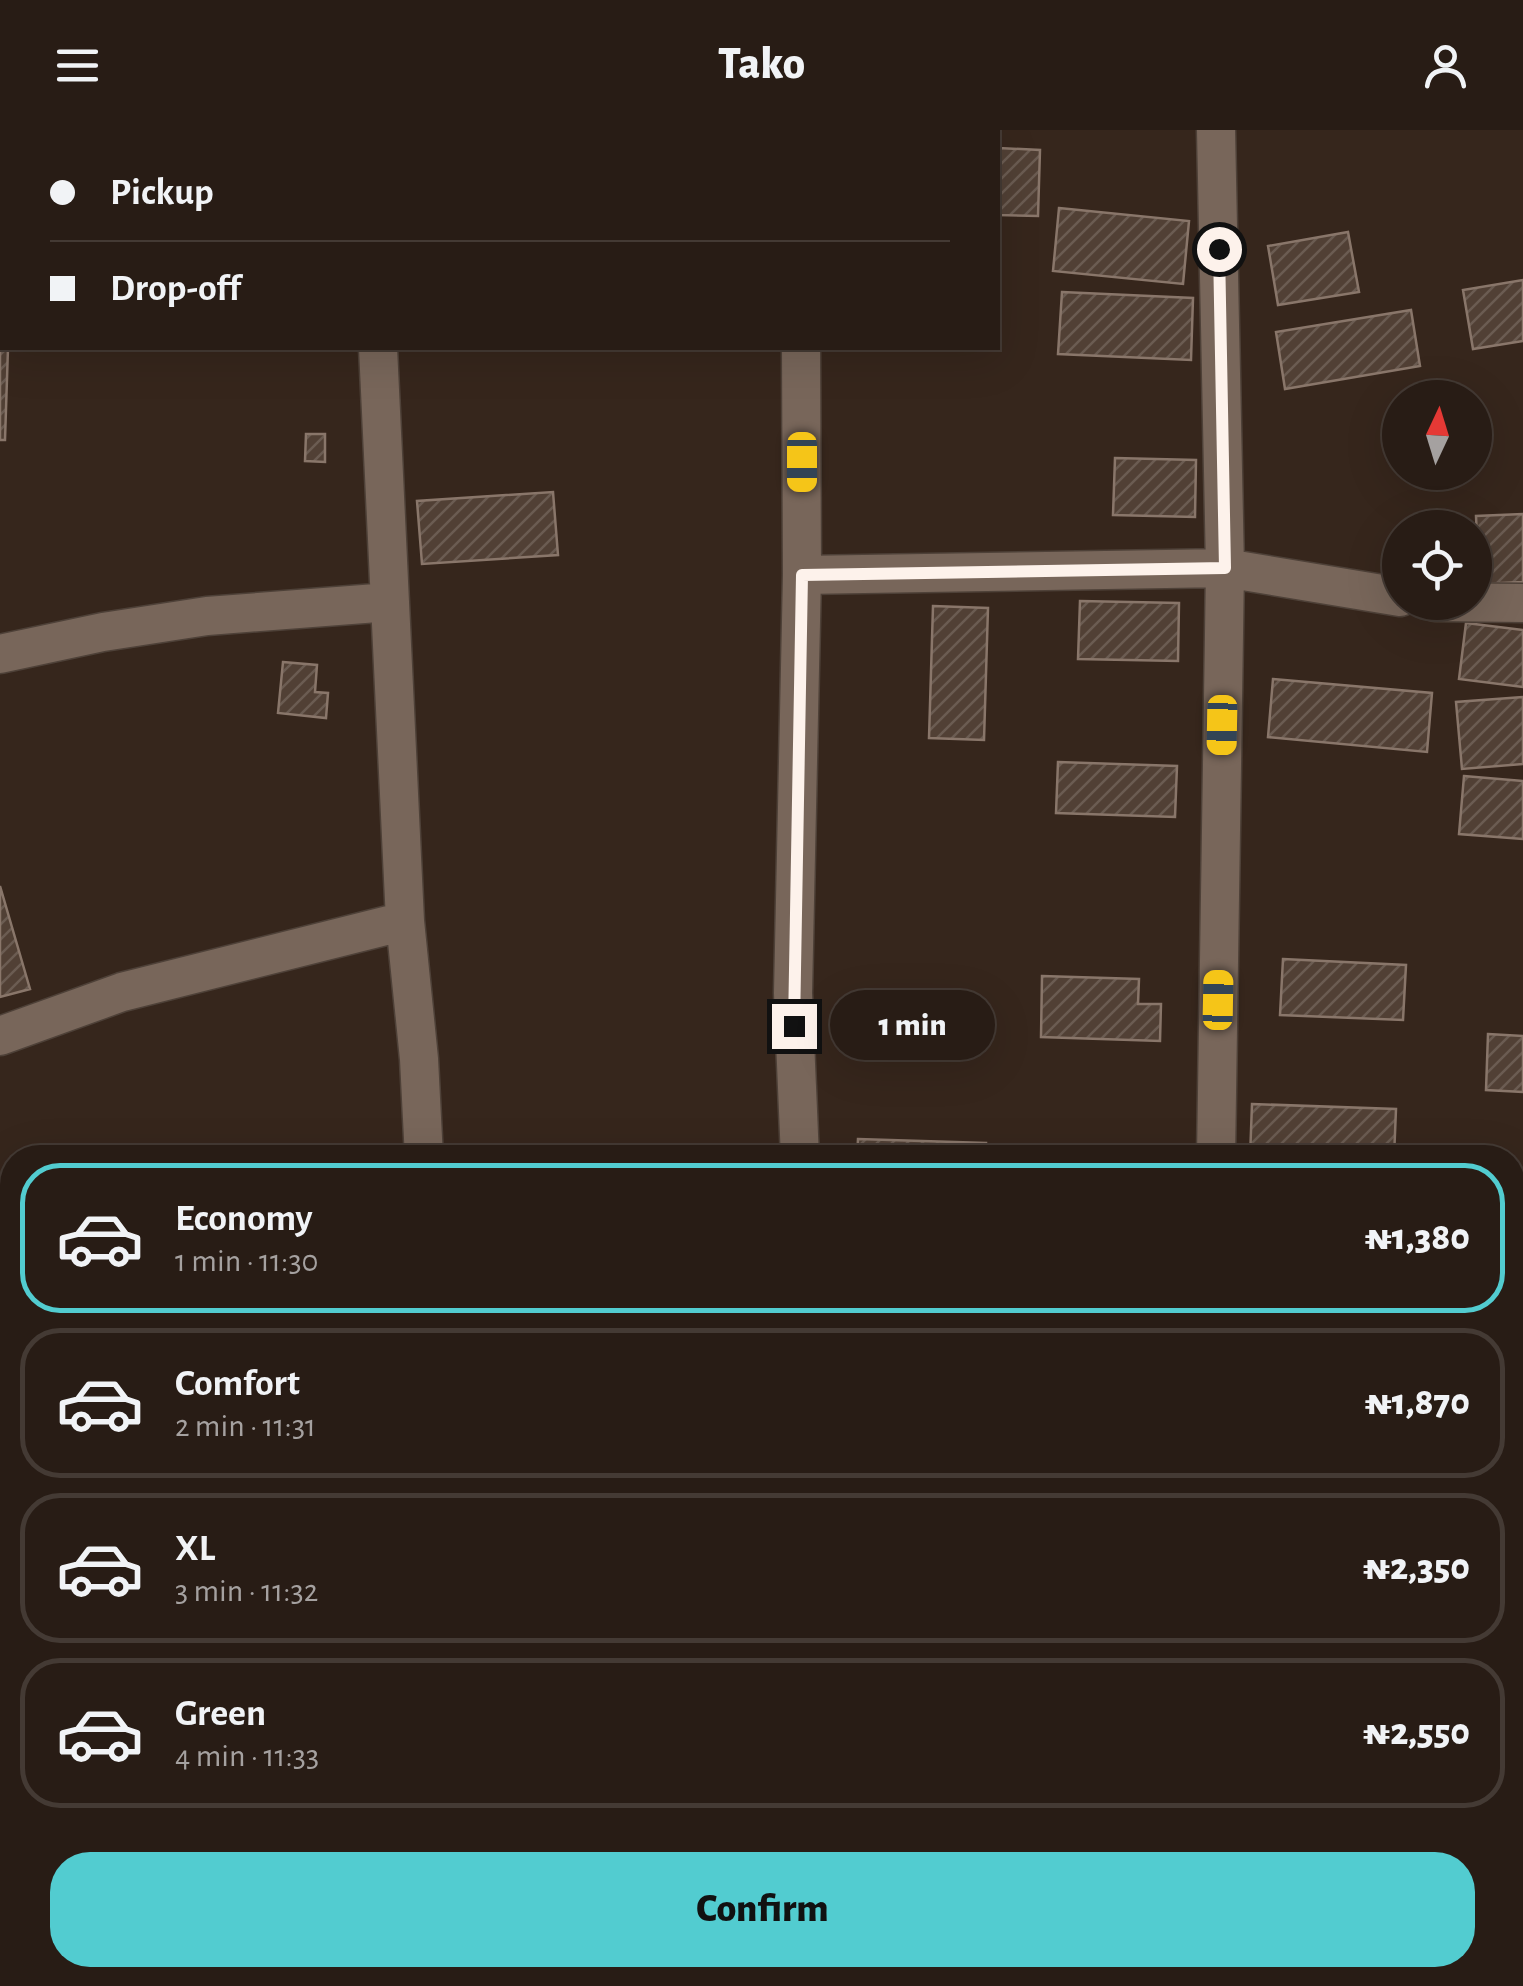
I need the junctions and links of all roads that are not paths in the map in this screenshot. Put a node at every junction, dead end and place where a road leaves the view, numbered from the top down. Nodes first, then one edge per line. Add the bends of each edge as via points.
1 (1216, 130) edge
2 (378, 350) edge
3 (801, 350) edge
4 (1225, 568) junction
5 (802, 575) junction
6 (1382, 594) edge
7 (390, 602) junction
8 (1492, 603) edge
9 (1523, 603) edge
10 (0, 654) edge
11 (405, 921) junction
12 (0, 1036) edge
13 (423, 1145) edge
14 (799, 1145) edge
15 (1216, 1145) edge

1 - 4 street
2 - 7 street
3 - 5 street
4 - 5 street
4 - 6 street
4 - 15 street
5 - 14 street via 793,992
7 - 10 street via 208,616
7 - 11 street
8 - 9 street
11 - 12 street via 122,992
11 - 13 street

